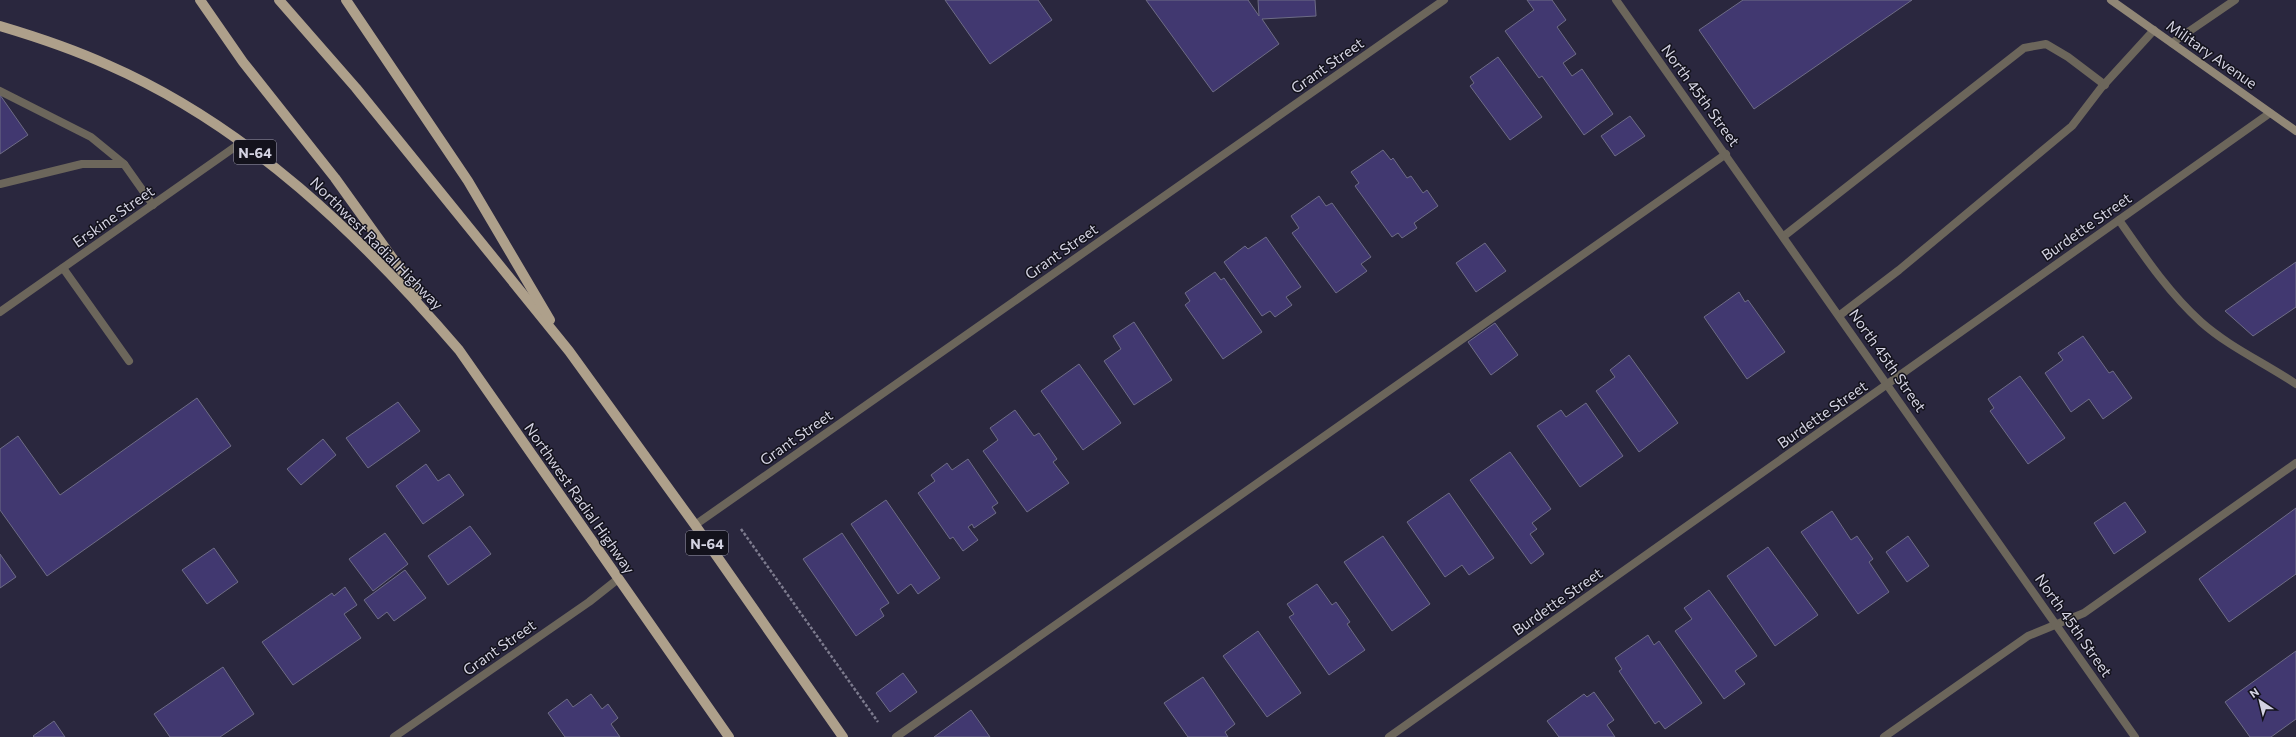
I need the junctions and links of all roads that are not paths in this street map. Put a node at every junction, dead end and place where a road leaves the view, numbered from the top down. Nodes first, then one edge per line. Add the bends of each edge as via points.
1 (200, 0) edge
2 (279, 0) edge
3 (346, 0) edge
4 (1444, 0) edge
5 (1616, 0) edge
6 (2111, 0) edge
7 (2235, 0) edge
8 (0, 26) edge
9 (2154, 30) junction
10 (2172, 43) junction
11 (2105, 85) junction
12 (0, 91) edge
13 (2270, 113) junction
14 (2296, 131) edge
15 (242, 142) junction
16 (1726, 154) junction
17 (124, 164) junction
18 (0, 184) edge
19 (153, 205) junction
20 (2119, 220) junction
21 (1784, 236) junction
22 (63, 268) junction
23 (0, 312) edge
24 (1840, 315) junction
25 (459, 350) junction
26 (569, 351) junction
27 (129, 361) dead end
28 (1888, 384) junction
29 (2296, 384) edge
30 (2296, 463) edge
31 (695, 525) junction
32 (618, 579) junction
33 (2056, 624) junction
34 (394, 737) edge
35 (729, 737) edge
36 (843, 737) edge
37 (896, 737) edge
38 (1389, 737) edge
39 (1884, 737) edge
40 (2135, 737) edge

1 - 25 main road via 243,62 335,178
2 - 26 main road, N-64 via 356,88
3 - 26 main road via 468,181
4 - 31 street, Grant Street
5 - 16 street, North 45th Street
6 - 9 street, Military Avenue
7 - 10 street
8 - 15 main road, Northwest Radial Highway / N-64 via 48,40 109,65 170,96
9 - 10 street, Military Avenue
9 - 11 street
10 - 13 street, Military Avenue
11 - 21 street via 2046,44 2024,48
11 - 24 street via 2072,126 1899,270
12 - 17 street via 91,137
13 - 14 street, Military Avenue
13 - 20 street, Burdette Street
15 - 19 street, Erskine Street
15 - 25 main road, Northwest Radial Highway / N-64 via 294,182 347,231 408,291
16 - 21 street, North 45th Street
16 - 37 street
17 - 18 street via 82,164
17 - 19 street
19 - 22 street, Erskine Street
20 - 28 street, Burdette Street
20 - 29 street via 2160,278 2202,322 2234,346
21 - 24 street, North 45th Street
22 - 23 street, Erskine Street
22 - 27 street
24 - 28 street, North 45th Street
25 - 32 main road, Northwest Radial Highway / N-64
26 - 31 main road, N-64
28 - 33 street, North 45th Street
28 - 38 street, Burdette Street
30 - 33 street via 2084,614
31 - 36 main road, N-64
32 - 34 street, Grant Street
32 - 35 main road, Northwest Radial Highway / N-64
33 - 39 street via 2028,636
33 - 40 street, North 45th Street

